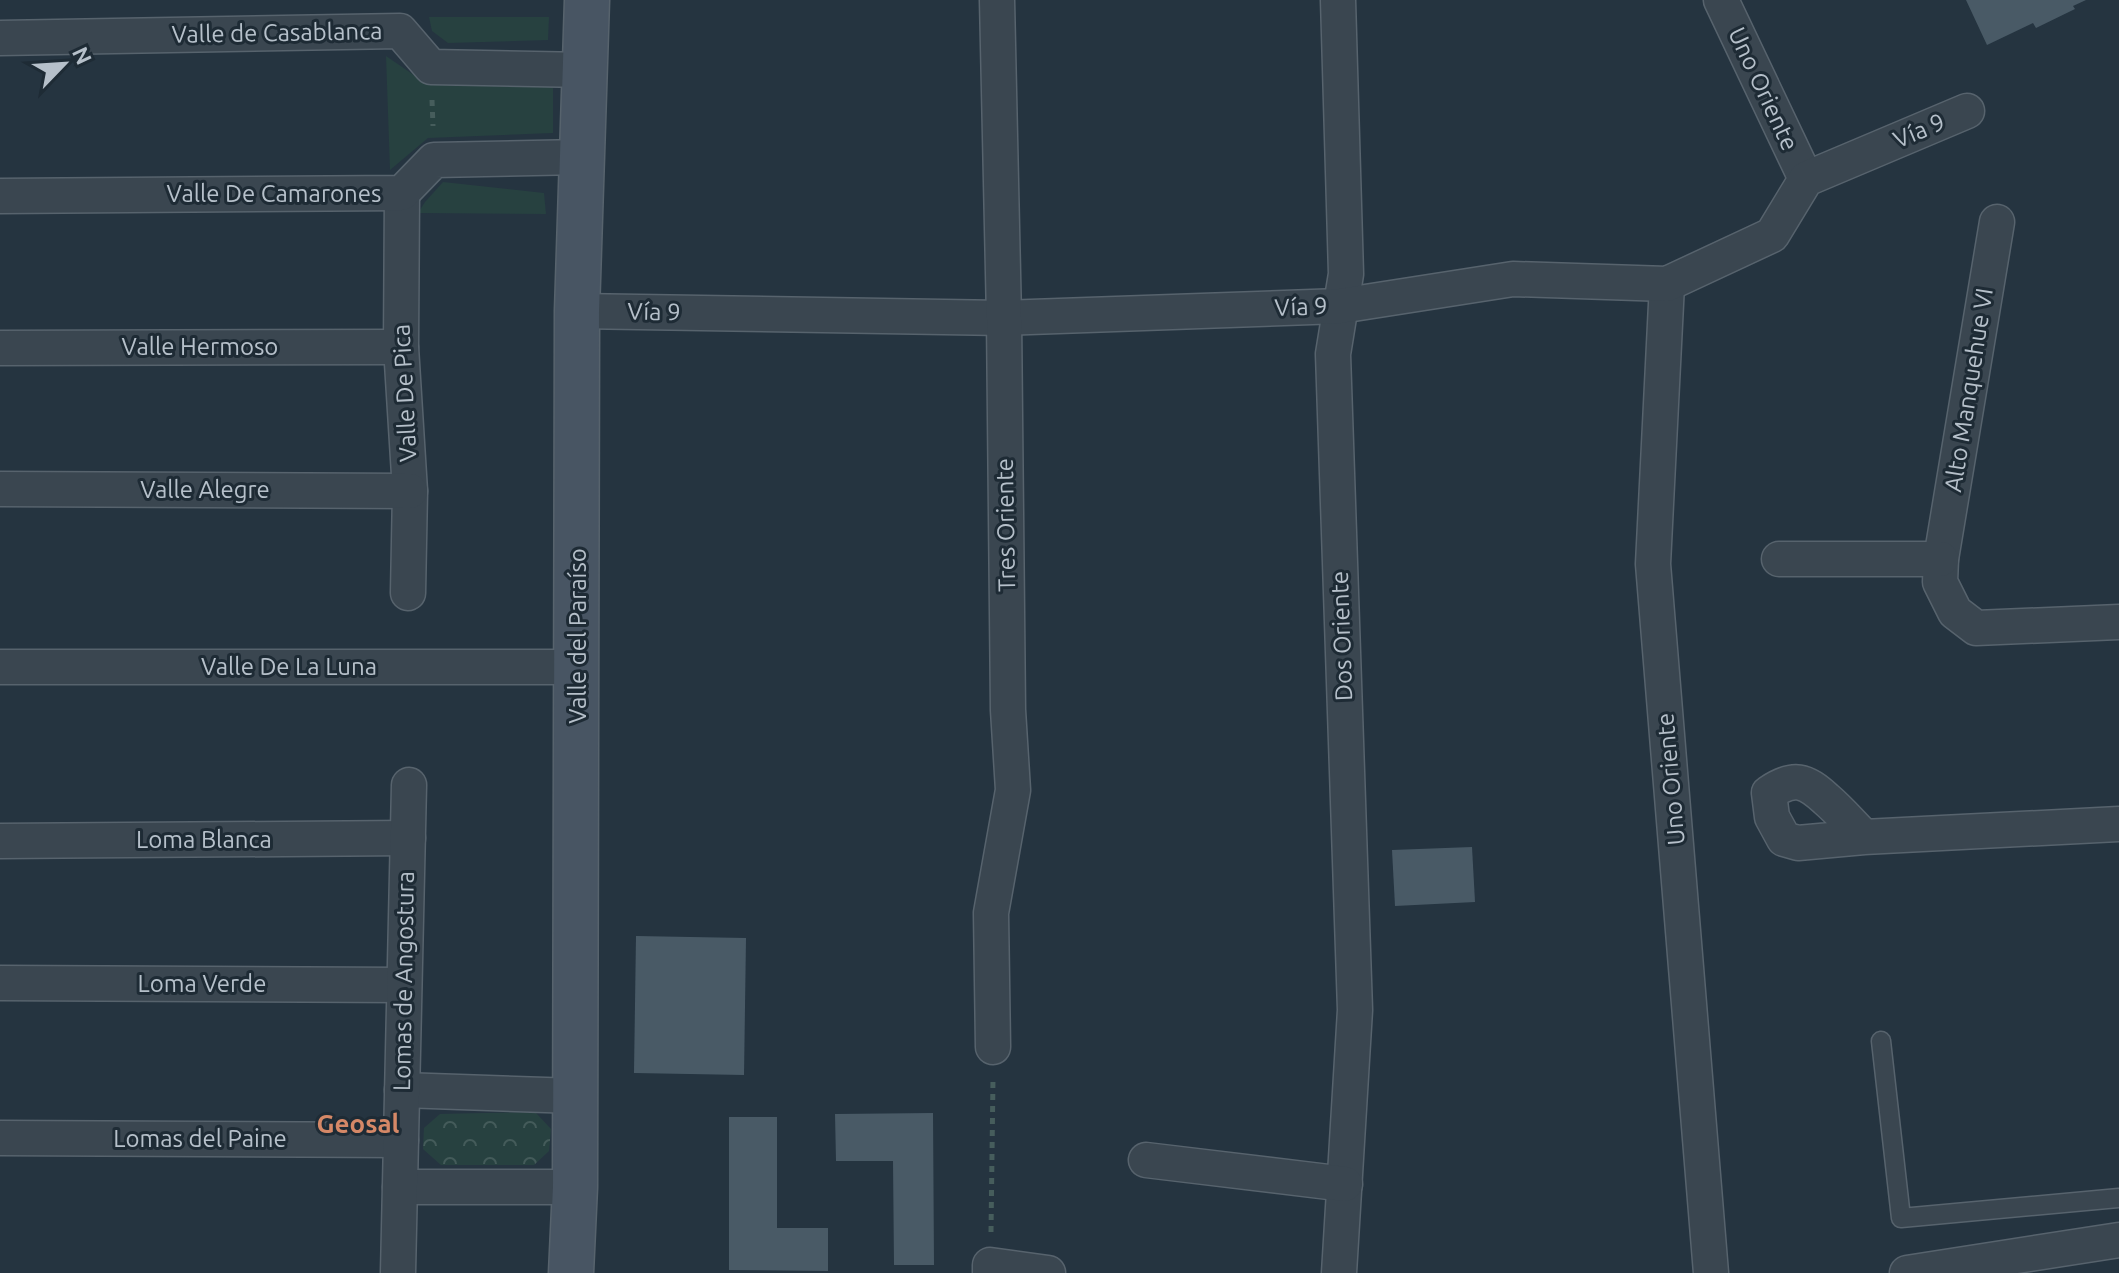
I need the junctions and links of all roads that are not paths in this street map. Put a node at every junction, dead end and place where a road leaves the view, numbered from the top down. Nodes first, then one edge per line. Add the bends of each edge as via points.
1 (587, 0) edge
2 (997, 0) edge
3 (1338, 0) edge
4 (1721, 0) edge
5 (401, 16) edge
6 (0, 38) edge
7 (586, 70) junction
8 (1967, 111) dead end
9 (583, 157) junction
10 (1806, 179) junction
11 (402, 193) junction
12 (0, 196) edge
13 (1997, 222) dead end
14 (1667, 284) junction
15 (1340, 306) junction
16 (577, 311) junction
17 (1004, 318) junction
18 (401, 347) junction
19 (0, 348) edge
20 (0, 489) edge
21 (410, 491) junction
22 (1779, 559) dead end
23 (1941, 559) junction
24 (408, 593) dead end
25 (2119, 622) edge
26 (0, 667) edge
27 (578, 667) junction
28 (409, 785) dead end
29 (2119, 824) edge
30 (1864, 837) dead end
31 (408, 838) junction
32 (0, 841) edge
33 (0, 983) edge
34 (404, 985) junction
35 (1881, 1041) dead end
36 (993, 1047) road end
37 (402, 1090) junction
38 (576, 1096) junction
39 (0, 1138) edge
40 (401, 1140) junction
41 (1146, 1160) dead end
42 (1345, 1184) junction
43 (400, 1187) junction
44 (575, 1187) junction
45 (2119, 1198) edge
46 (2119, 1240) edge
47 (990, 1269) edge
48 (398, 1273) edge
49 (571, 1273) edge
50 (1048, 1273) edge
51 (1339, 1273) edge
52 (1711, 1273) edge
53 (1907, 1273) edge

1 - 7 street, Valle del Paraíso
2 - 17 street, Tres Oriente
3 - 15 street, Dos Oriente via 1346,274
4 - 10 street, Uno Oriente
5 - 6 street, Valle de Casablanca
5 - 7 street, Valle de Casablanca via 431,67
7 - 9 street, Valle del Paraíso
8 - 10 street, Vía 9
9 - 11 street, Valle De Camarones via 434,160
9 - 16 street, Valle del Paraíso
10 - 14 street, Vía 9 via 1772,235
11 - 12 street, Valle De Camarones
11 - 18 street, Valle De Pica
13 - 23 street, Alto Manquehue VI
14 - 15 street, Vía 9 via 1513,279
14 - 52 street, Uno Oriente via 1653,564
15 - 17 street, Vía 9
15 - 42 street, Dos Oriente via 1333,354 1355,1010
16 - 17 street, Vía 9
16 - 27 street, Valle del Paraíso
17 - 36 street, Tres Oriente via 1013,790 991,913
18 - 19 street, Valle Hermoso
18 - 21 street, Valle De Pica
20 - 21 street, Valle Alegre
21 - 24 street, Valle De Pica
22 - 23 street
23 - 25 street, Alto Manquehue VI via 1940,582 1955,612 1976,628
26 - 27 street, Valle De La Luna
27 - 38 street, Valle del Paraíso
28 - 31 street, Lomas de Angostura
29 - 30 street
31 - 32 street, Loma Blanca
31 - 34 street, Lomas de Angostura
33 - 34 street, Loma Verde
34 - 37 street, Lomas de Angostura
35 - 45 lane via 1901,1218
37 - 38 street
37 - 40 street, Lomas de Angostura
38 - 44 street, Valle del Paraíso
39 - 40 street, Lomas del Paine
40 - 43 street, Lomas de Angostura
41 - 42 street
42 - 51 street, Dos Oriente
43 - 44 street
43 - 48 street, Lomas de Angostura
44 - 49 street, Valle del Paraíso
46 - 53 street
47 - 50 street

